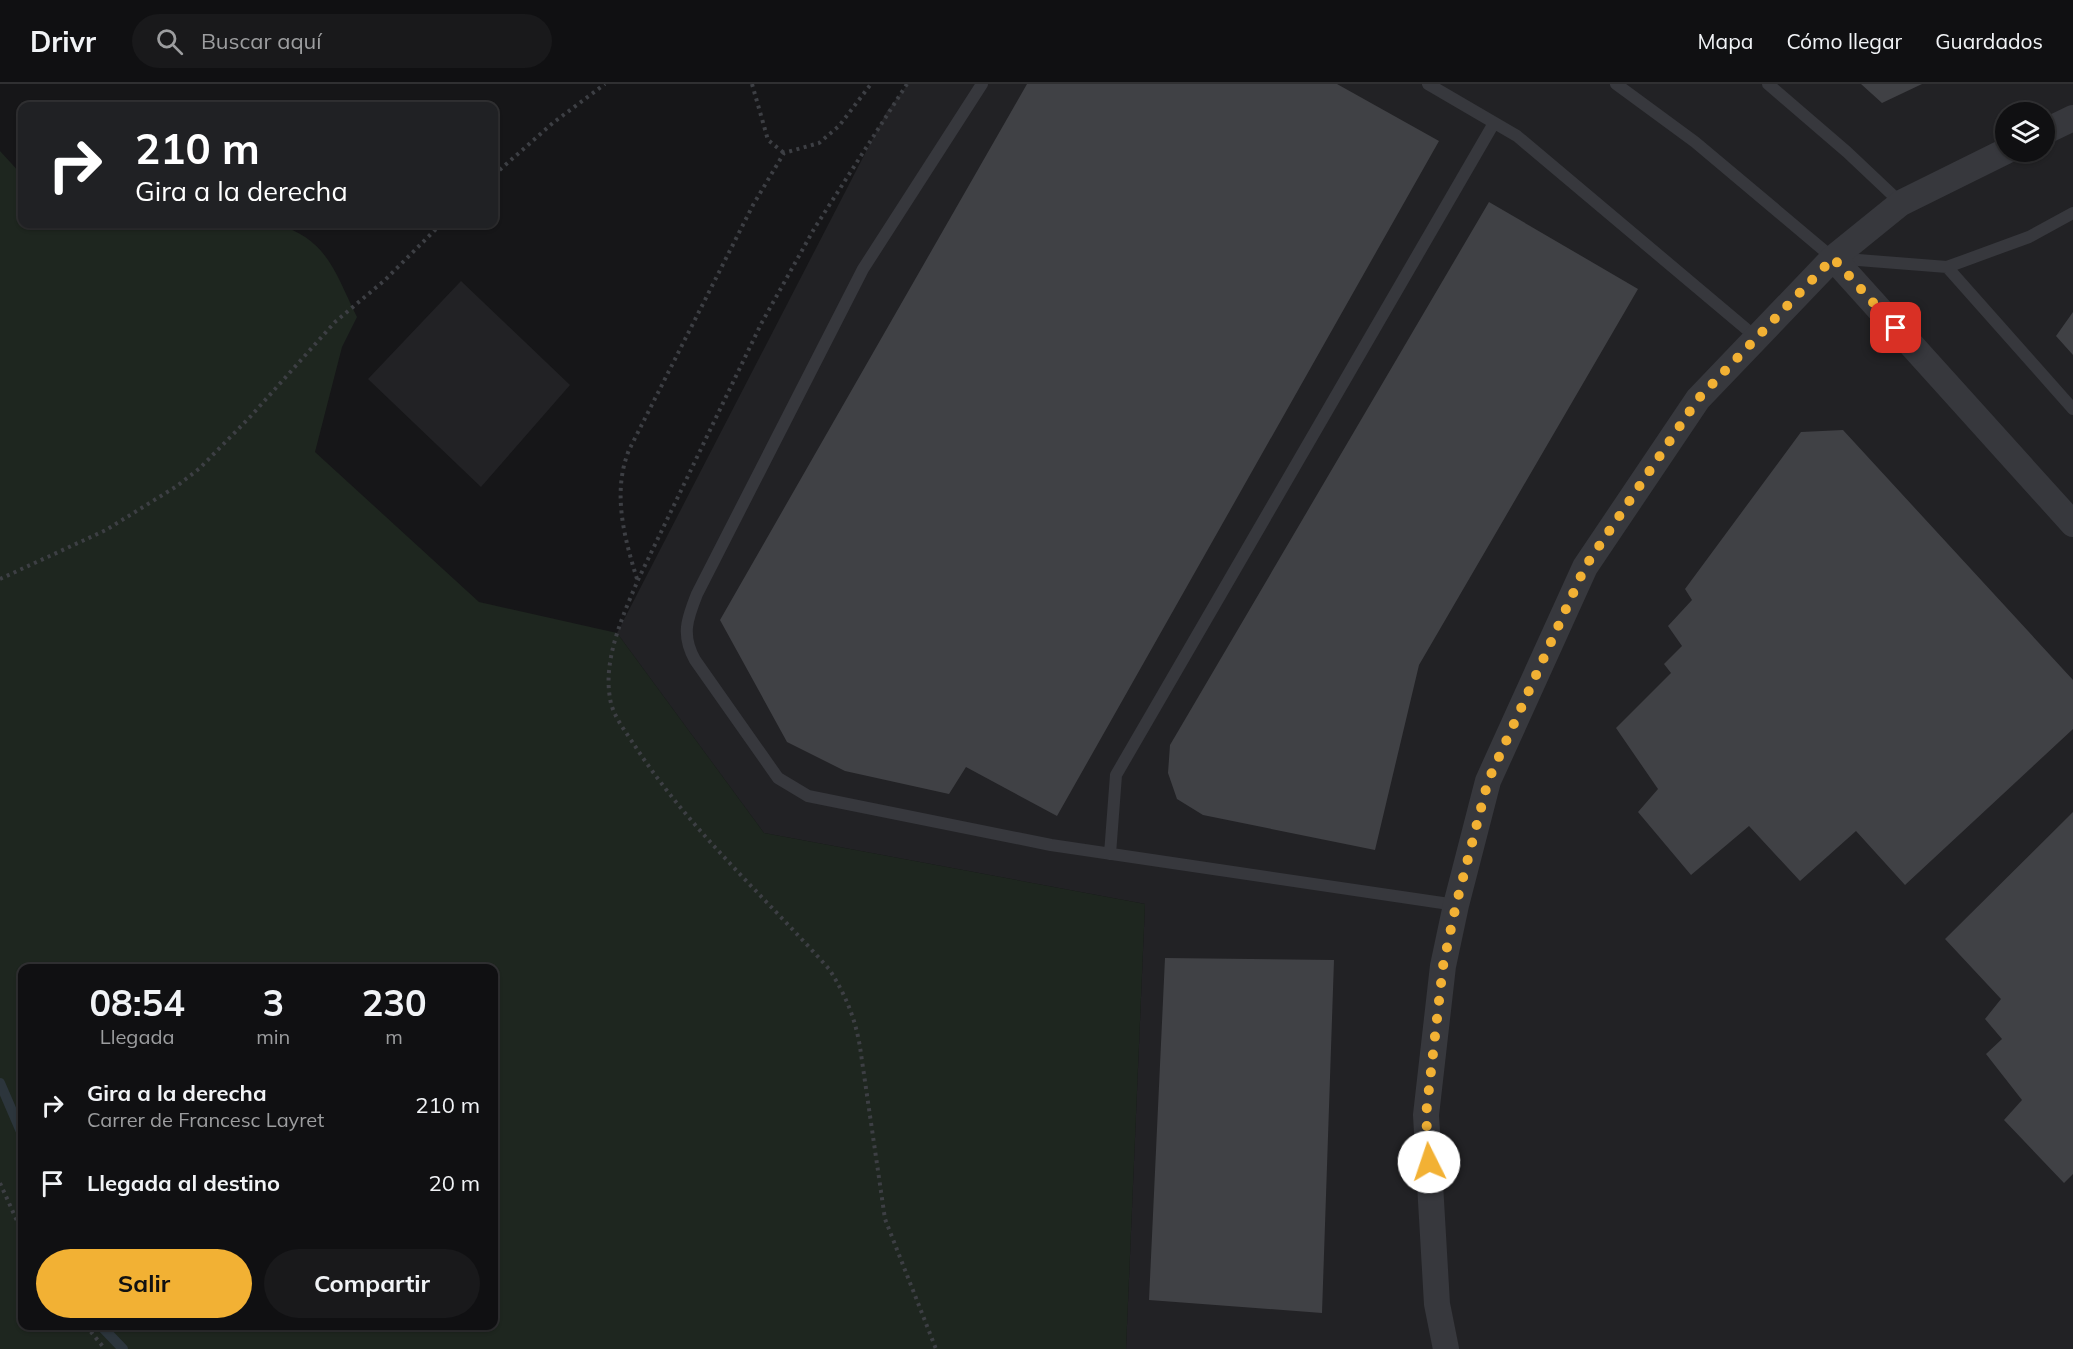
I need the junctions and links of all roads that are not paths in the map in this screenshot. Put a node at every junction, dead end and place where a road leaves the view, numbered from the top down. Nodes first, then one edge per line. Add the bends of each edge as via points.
1 (982, 84) edge
2 (1428, 84) edge
3 (1616, 84) edge
4 (1768, 84) edge
5 (2073, 118) edge
6 (1494, 123) junction
7 (2055, 127) edge
8 (1995, 156) edge
9 (1901, 203) junction
10 (2073, 213) edge
11 (1833, 258) junction
12 (1947, 267) junction
13 (1757, 338) junction
14 (2073, 409) edge
15 (2073, 524) edge
16 (1110, 854) junction
17 (1456, 905) junction
18 (1446, 1349) edge

1 - 16 lane via 863,269 697,594 685,629 687,645 778,778 808,796
2 - 6 lane
3 - 11 lane via 1695,142
4 - 9 lane
5 - 7 street
6 - 13 lane via 1516,136
6 - 16 lane via 1116,775
8 - 9 street
9 - 11 street
10 - 12 lane via 2029,237
11 - 12 lane
11 - 13 street
11 - 15 street
12 - 14 lane
13 - 17 street via 1698,399 1585,567 1488,781
16 - 17 lane
17 - 18 street via 1443,966 1426,1115 1437,1304

